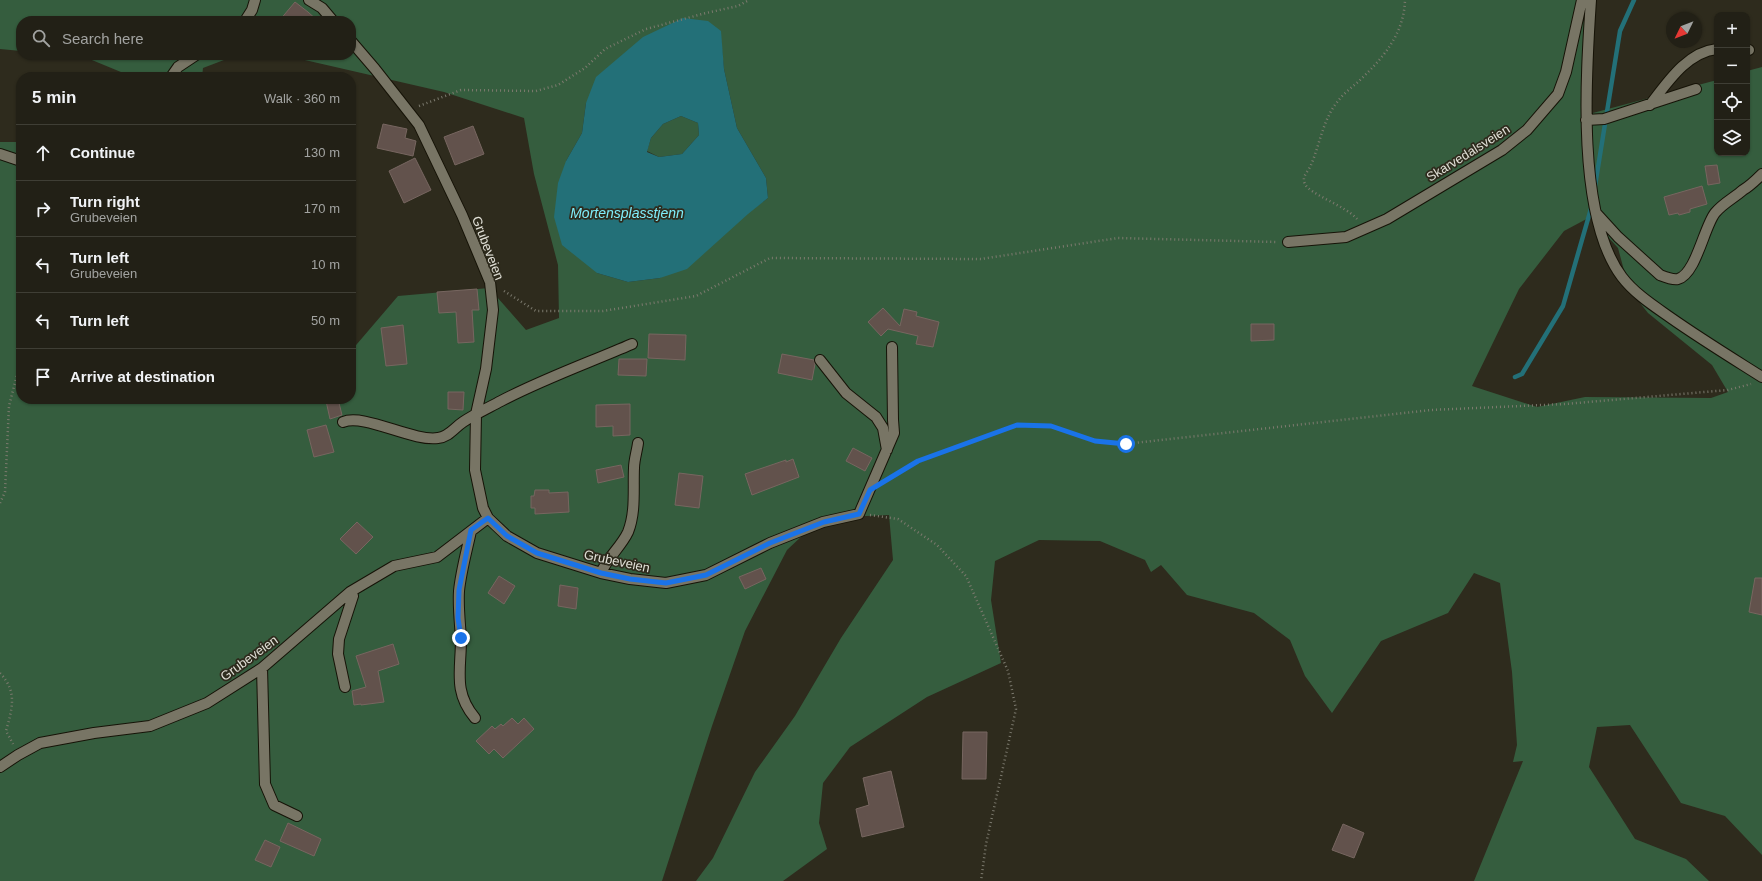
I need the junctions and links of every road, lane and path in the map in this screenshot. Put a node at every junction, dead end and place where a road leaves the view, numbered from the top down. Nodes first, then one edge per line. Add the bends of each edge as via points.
1 (255, 0) edge
2 (309, 0) edge
3 (749, 0) edge
4 (1405, 0) edge
5 (1582, 0) edge
6 (1591, 0) edge
7 (248, 16) edge
8 (329, 16) edge
9 (356, 47) edge
10 (1714, 49) edge
11 (188, 60) edge
12 (174, 72) edge
13 (1696, 89) dead end
14 (1650, 105) junction
15 (408, 111) junction
16 (1586, 120) junction
17 (0, 154) edge
18 (16, 159) edge
19 (1762, 174) edge
20 (1596, 212) junction
21 (1364, 229) junction
22 (1288, 242) joint
23 (490, 282) junction
24 (632, 344) dead end
25 (892, 347) dead end
26 (820, 360) dead end
27 (16, 379) edge
28 (1759, 380) edge
29 (476, 414) junction
30 (343, 422) dead end
31 (638, 444) dead end
32 (887, 450) junction
33 (870, 490) junction
34 (0, 503) edge
35 (859, 514) junction
36 (488, 518) junction
37 (471, 530) junction
38 (601, 573) junction
39 (350, 592) junction
40 (262, 668) junction
41 (0, 673) edge
42 (345, 687) dead end
43 (475, 718) dead end
44 (18, 755) junction
45 (0, 767) edge
46 (297, 816) dead end
47 (982, 881) edge

1 - 7 street
2 - 8 street
3 - 15 path via 738,6 646,29 605,49 585,68 558,85 536,91 461,90
4 - 21 path via 1400,28 1390,46 1338,101 1326,121 1311,167 1303,180 1311,191 1346,209 1357,218
5 - 21 street, Skarvedalsveien via 1566,72 1558,94 1527,130 1502,150 1387,219
6 - 16 street
9 - 15 street, Grubeveien
10 - 14 street via 1686,62
11 - 12 street
13 - 14 street
14 - 16 street via 1604,119
15 - 23 street, Grubeveien via 419,125 462,215
16 - 20 street via 1589,167
17 - 18 street
19 - 20 street via 1714,214 1692,264 1678,279 1660,275 1618,237
20 - 28 street via 1605,246 1622,277 1642,298
21 - 22 street, Skarvedalsveien via 1346,237
22 - 23 path via 1118,238 981,259 770,258 696,296 603,311 536,311
23 - 29 street, Grubeveien via 492,310 486,369
24 - 29 street via 525,389
25 - 32 street via 894,433
26 - 32 street via 846,393 876,417 883,428
27 - 34 path via 9,406 5,492
28 - 33 path via 1728,390 1565,404 1431,410 1126,444 1095,441 1051,426 1017,425 918,461
29 - 30 street via 446,436 437,439 368,422
29 - 36 street, Grubeveien via 475,470 483,508
31 - 38 street via 634,466 633,513 628,531
32 - 33 street
33 - 35 street
35 - 38 street, Grubeveien via 824,522 770,543 706,575 666,583
35 - 47 path via 898,519 937,545 966,576 1008,671 1016,709 986,844
36 - 37 street, Grubeveien
36 - 38 street, Grubeveien via 507,536 537,553
37 - 39 street, Grubeveien via 438,557 394,566
37 - 43 street via 459,590 458,618 461,638 460,690 468,710
39 - 40 street, Grubeveien
39 - 42 street via 353,596 339,639 338,654
40 - 44 street, Grubeveien via 207,703 150,726 40,743
40 - 46 street via 265,784 274,805
41 - 44 path via 6,679 13,696 6,731
44 - 45 street, Grubeveien

